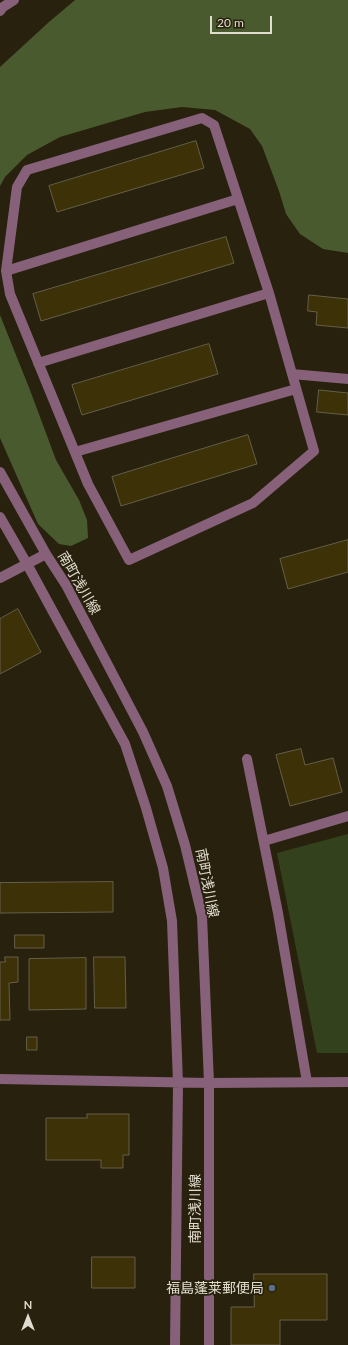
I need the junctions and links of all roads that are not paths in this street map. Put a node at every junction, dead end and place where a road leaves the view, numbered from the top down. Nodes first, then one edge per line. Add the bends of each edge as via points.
1 (14, 0) edge
2 (0, 11) edge
3 (238, 199) junction
4 (6, 271) junction
5 (269, 293) junction
6 (38, 363) junction
7 (292, 374) junction
8 (348, 379) edge
9 (296, 389) junction
10 (75, 452) junction
11 (0, 472) edge
12 (0, 517) edge
13 (46, 554) junction
14 (27, 564) junction
15 (0, 578) edge
16 (247, 759) dead end
17 (348, 816) edge
18 (264, 841) junction
19 (0, 1078) edge
20 (307, 1082) junction
21 (348, 1082) edge
22 (178, 1083) junction
23 (209, 1083) junction
24 (175, 1345) edge
25 (208, 1345) edge

1 - 2 street
3 - 4 street
3 - 4 street via 214,125 202,118 27,170 17,187
3 - 5 street
4 - 6 street via 10,294
5 - 6 street
5 - 7 street
6 - 10 street
7 - 8 street
7 - 9 street
9 - 10 street
9 - 10 street via 314,451 253,503 129,560 88,484
11 - 13 street, 南町浅川線
12 - 14 street, 南町浅川線
13 - 14 street
13 - 23 street, 南町浅川線 via 66,585 143,732 167,786 185,845 202,916
14 - 15 street
14 - 22 street, 南町浅川線 via 124,744 146,808 163,868 172,921
16 - 18 street
17 - 18 street
18 - 20 street
19 - 22 street
20 - 21 street
20 - 23 street
22 - 23 street
22 - 24 street, 南町浅川線
23 - 25 street, 南町浅川線

